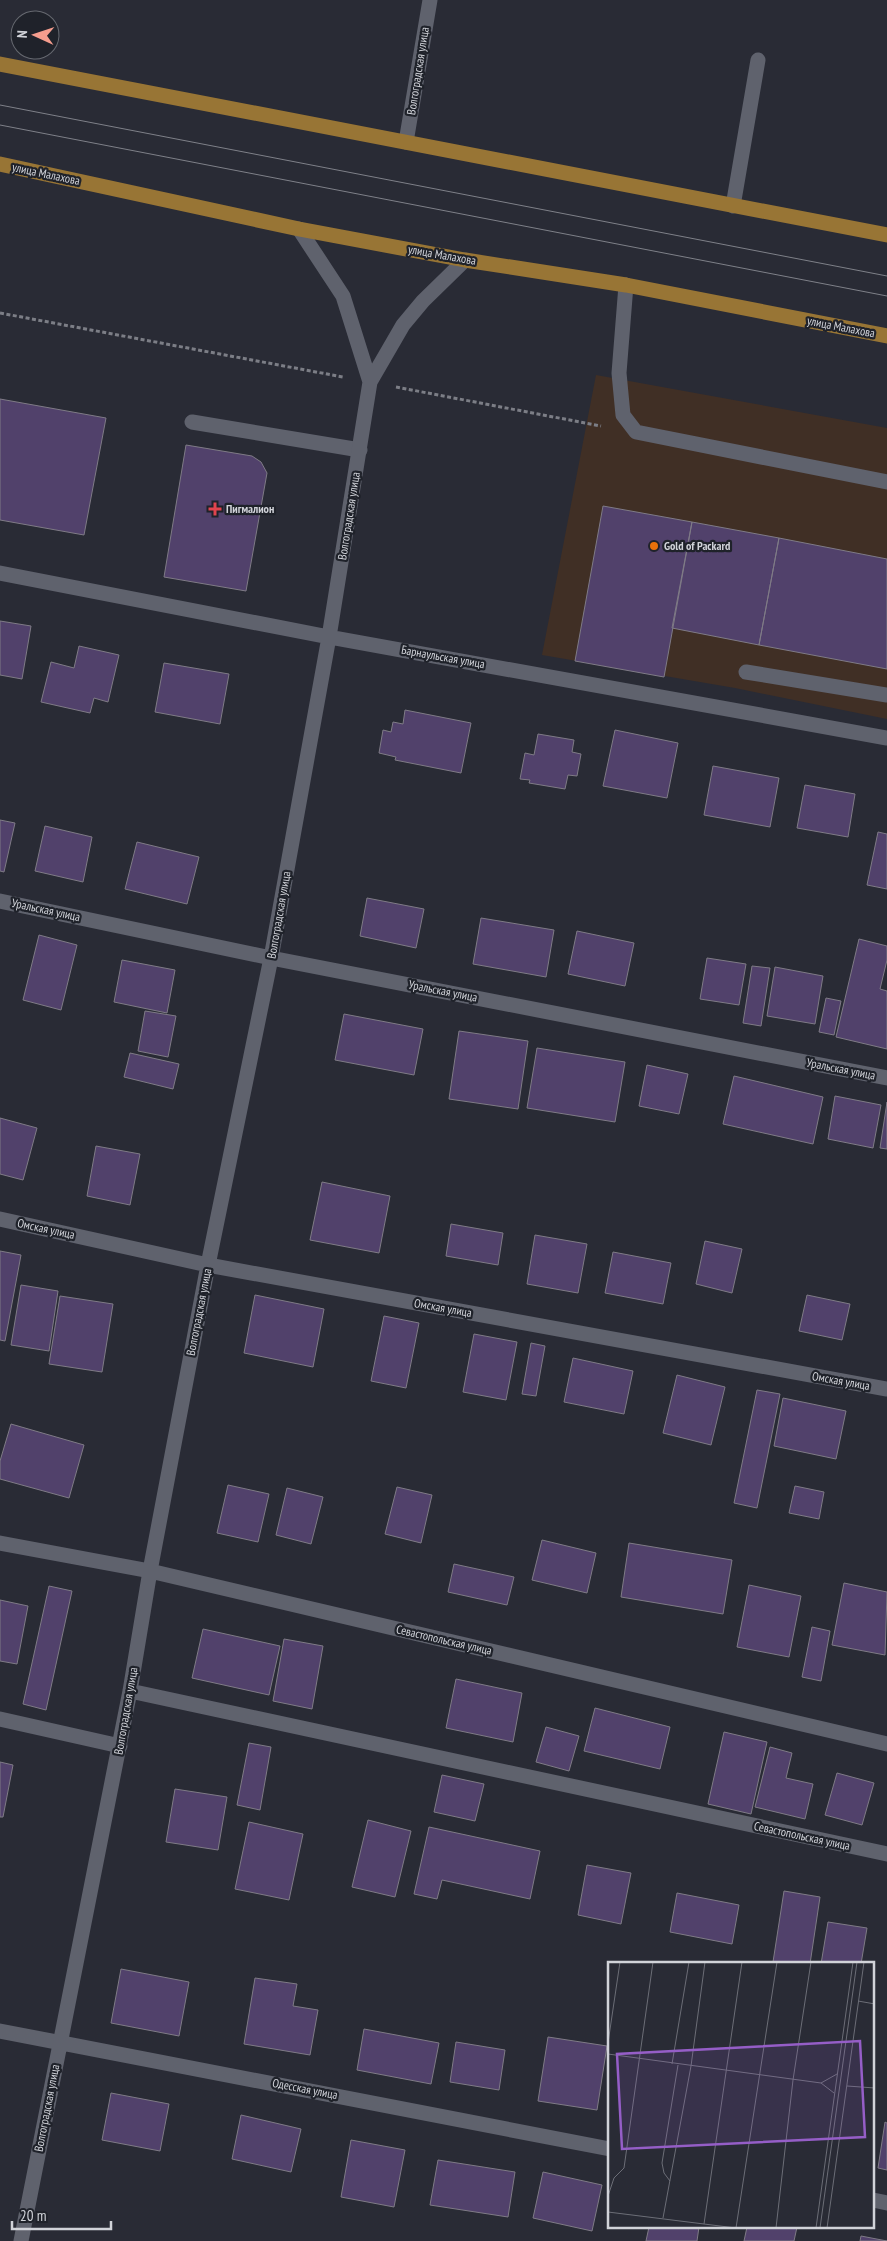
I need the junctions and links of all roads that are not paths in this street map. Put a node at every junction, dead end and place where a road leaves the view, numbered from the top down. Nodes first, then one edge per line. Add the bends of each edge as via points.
1 (430, 0) edge
2 (758, 60) dead end
3 (0, 64) edge
4 (406, 142) junction
5 (0, 164) edge
6 (734, 206) junction
7 (299, 229) junction
8 (887, 235) edge
9 (465, 260) junction
10 (626, 285) junction
11 (887, 336) edge
12 (370, 382) junction
13 (192, 422) dead end
14 (360, 450) junction
15 (887, 482) edge
16 (0, 573) edge
17 (329, 637) junction
18 (746, 672) dead end
19 (887, 695) edge
20 (887, 738) edge
21 (0, 901) edge
22 (271, 958) junction
23 (887, 1078) edge
24 (0, 1219) edge
25 (208, 1265) junction
26 (887, 1389) edge
27 (0, 1543) edge
28 (150, 1571) junction
29 (130, 1691) junction
30 (0, 1719) edge
31 (887, 1744) edge
32 (120, 1746) junction
33 (887, 1854) edge
34 (0, 2031) edge
35 (60, 2042) junction
36 (608, 2149) edge
37 (874, 2200) edge
38 (887, 2203) edge
39 (21, 2241) edge

1 - 4 street, Волгоградская улица
2 - 6 street
3 - 4 main road
4 - 6 main road
5 - 7 main road, улица Малахова
6 - 8 main road
7 - 9 main road, улица Малахова
7 - 12 street, Волгоградская улица via 343,296
9 - 10 main road, улица Малахова
9 - 12 street, Волгоградская улица via 403,325
10 - 11 main road, улица Малахова
10 - 15 street via 619,373 623,415 636,432
12 - 14 street, Волгоградская улица
13 - 14 street
14 - 17 street, Волгоградская улица
16 - 17 street, Барнаульская улица
17 - 20 street, Барнаульская улица
17 - 22 street, Волгоградская улица
18 - 19 street
21 - 22 street, Уральская улица
22 - 23 street, Уральская улица
22 - 25 street, Волгоградская улица
24 - 25 street, Омская улица
25 - 26 street, Омская улица
25 - 28 street, Волгоградская улица
27 - 28 street, Севастопольская улица
28 - 29 street, Волгоградская улица
28 - 31 street, Севастопольская улица
29 - 32 street, Волгоградская улица
29 - 33 street, Севастопольская улица
30 - 32 street
32 - 35 street, Волгоградская улица
34 - 35 street, Одесская улица
35 - 36 street, Одесская улица
35 - 39 street, Волгоградская улица
37 - 38 street

